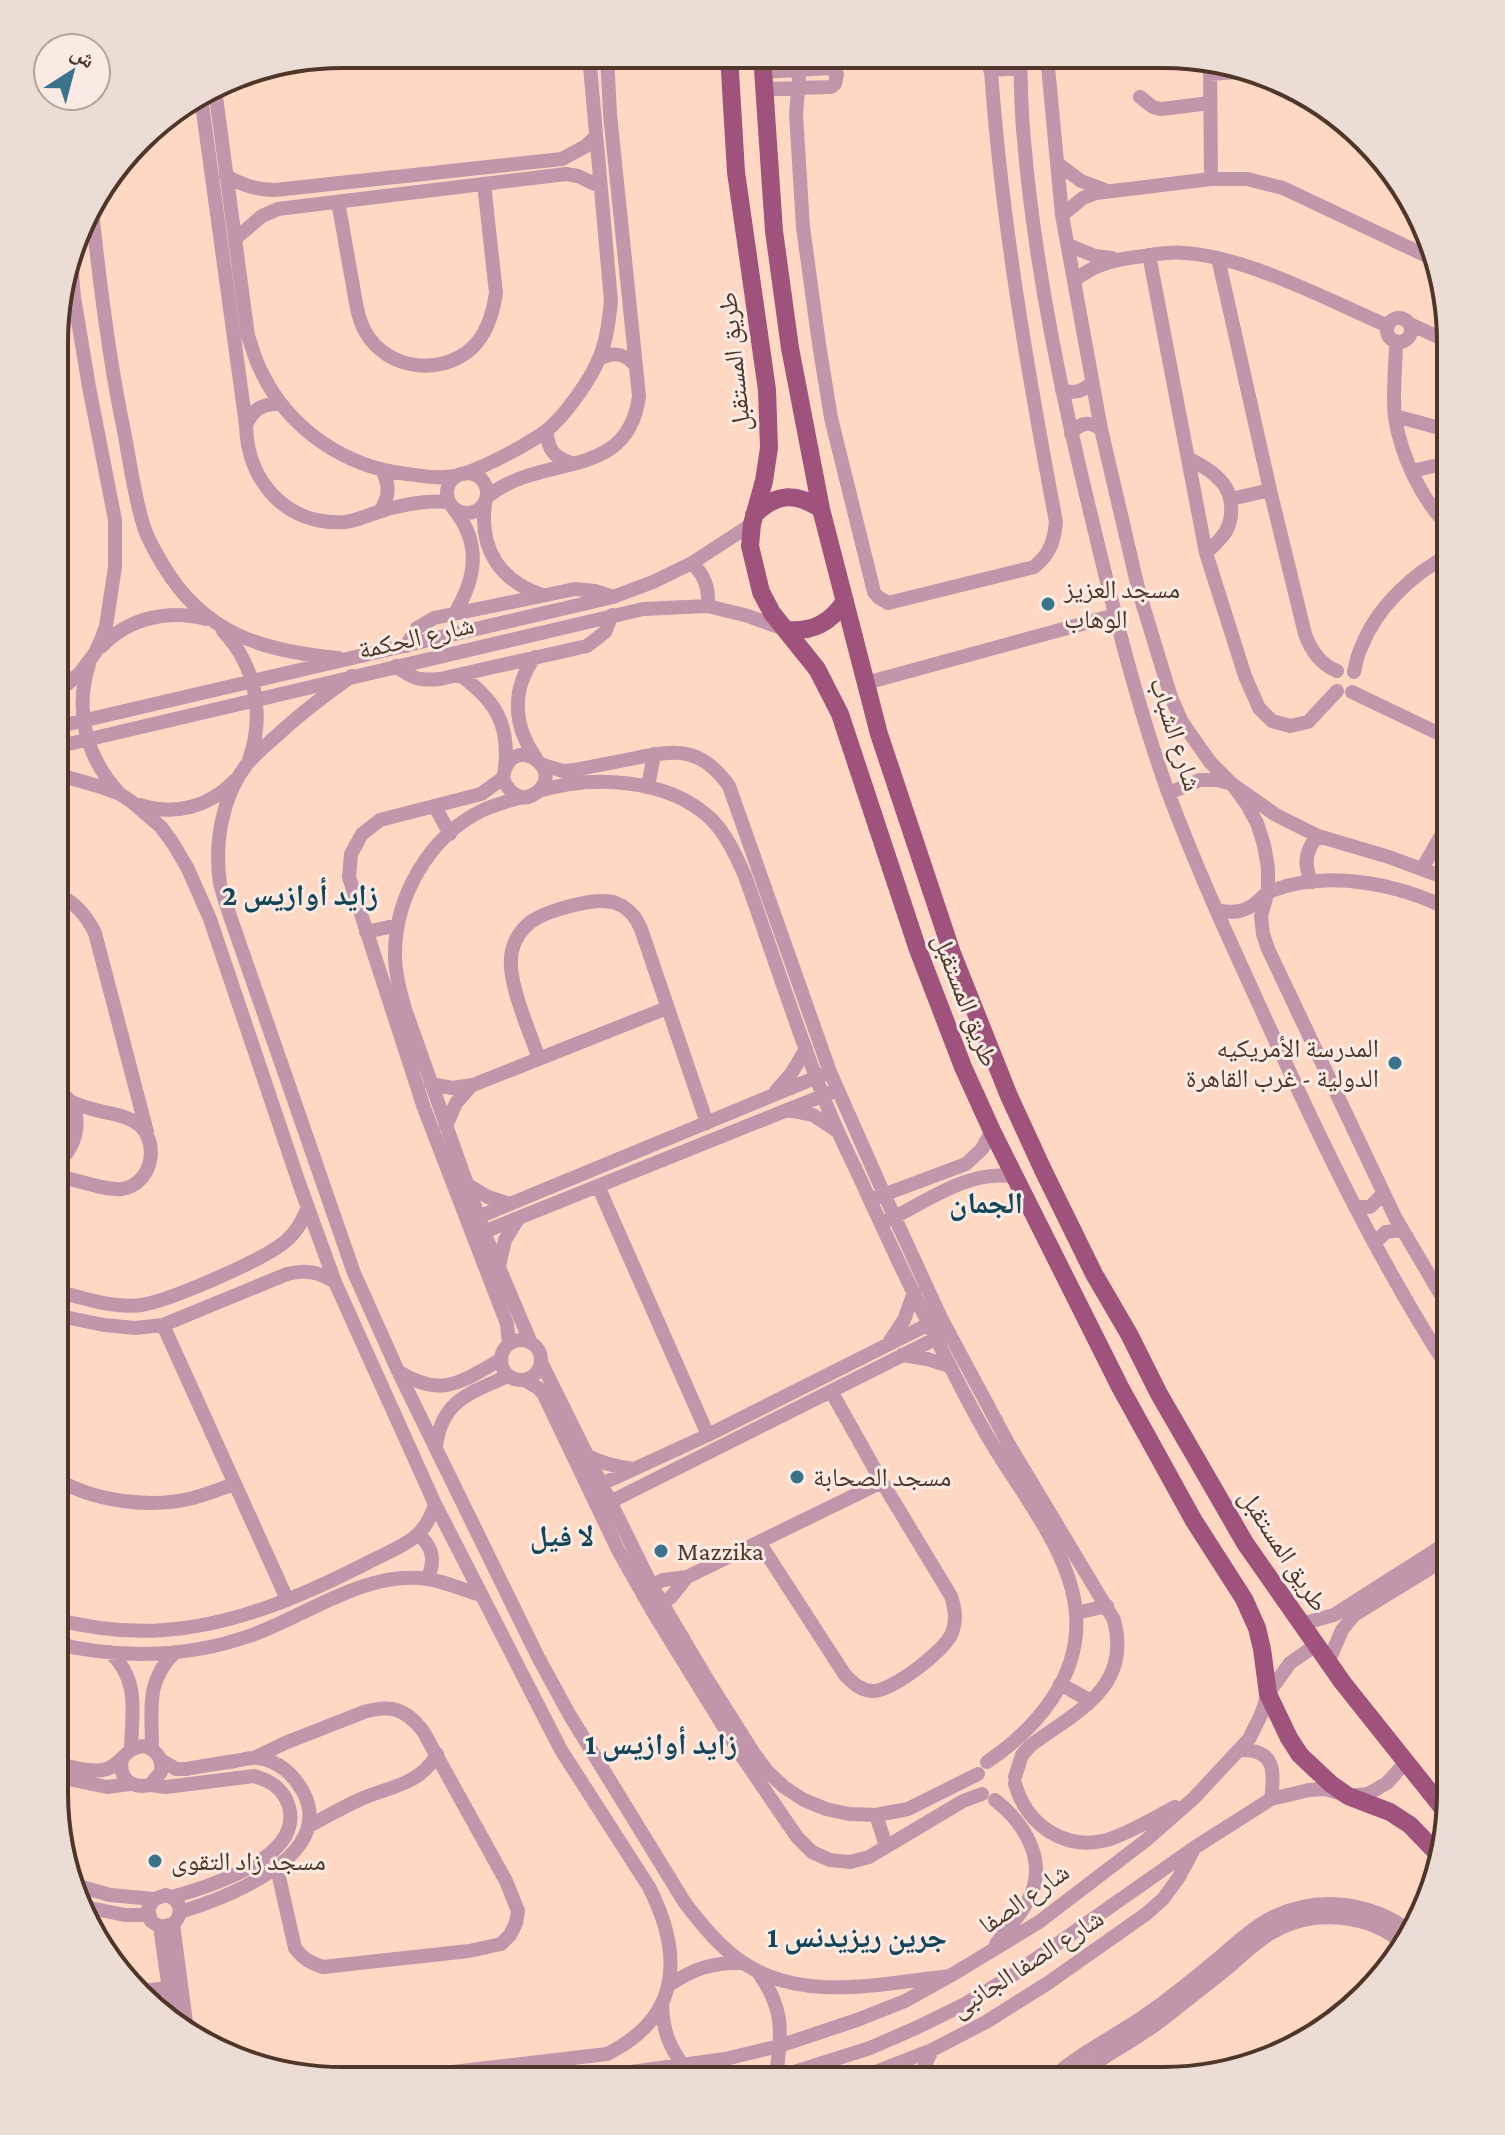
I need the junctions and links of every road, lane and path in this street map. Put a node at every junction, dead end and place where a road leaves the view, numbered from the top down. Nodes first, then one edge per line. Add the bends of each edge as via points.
1 (796, 68) edge
2 (830, 68) edge
3 (990, 68) edge
4 (1021, 68) edge
5 (1048, 68) edge
6 (590, 69) edge
7 (608, 69) edge
8 (730, 69) edge
9 (762, 72) edge
10 (1210, 72) edge
11 (798, 88) junction
12 (1140, 97) dead end
13 (216, 99) edge
14 (1210, 103) junction
15 (202, 107) edge
16 (596, 136) junction
17 (1057, 163) junction
18 (769, 166) junction
19 (736, 172) junction
20 (226, 176) junction
21 (406, 176) junction
22 (1211, 179) junction
23 (484, 184) junction
24 (601, 187) junction
25 (295, 188) junction
26 (1109, 191) junction
27 (408, 193) junction
28 (338, 202) junction
29 (297, 207) junction
30 (1062, 215) junction
31 (94, 227) edge
32 (235, 239) junction
33 (1068, 245) junction
34 (1420, 250) edge
35 (1149, 255) junction
36 (1124, 258) junction
37 (1218, 258) junction
38 (1074, 281) junction
39 (73, 287) edge
40 (1410, 324) junction
41 (1388, 326) junction
42 (1437, 336) edge
43 (1396, 341) junction
44 (599, 359) junction
45 (636, 366) junction
46 (114, 382) junction
47 (1092, 382) junction
48 (89, 387) junction
49 (1062, 390) junction
50 (281, 404) junction
51 (1395, 416) junction
52 (246, 425) junction
53 (1437, 427) edge
54 (1101, 429) junction
55 (547, 430) junction
56 (1071, 434) junction
57 (1188, 458) junction
58 (572, 463) junction
59 (1437, 465) edge
60 (1412, 471) junction
61 (383, 472) junction
62 (459, 475) junction
63 (1270, 490) junction
64 (1231, 499) junction
65 (486, 500) junction
66 (451, 505) junction
67 (821, 509) junction
68 (380, 511) junction
69 (1437, 511) edge
70 (753, 519) junction
71 (1206, 553) junction
72 (692, 563) junction
73 (1437, 563) edge
74 (543, 595) junction
75 (613, 597) junction
76 (845, 601) junction
77 (708, 606) junction
78 (455, 613) junction
79 (612, 615) junction
80 (1115, 615) junction
81 (214, 623) junction
82 (787, 630) junction
83 (406, 646) junction
84 (93, 656) junction
85 (535, 657) junction
86 (350, 659) junction
87 (396, 666) junction
88 (1337, 671) junction
89 (1354, 672) junction
90 (460, 675) junction
91 (352, 676) junction
92 (253, 682) junction
93 (866, 683) junction
94 (68, 684) edge
95 (1344, 691) junction
96 (256, 699) junction
97 (83, 721) junction
98 (68, 724) edge
99 (1437, 733) edge
100 (87, 740) junction
101 (68, 744) edge
102 (654, 754) junction
103 (540, 762) junction
104 (243, 770) junction
105 (504, 773) junction
106 (68, 777) edge
107 (1232, 784) junction
108 (648, 787) junction
109 (539, 791) junction
110 (1169, 793) junction
111 (522, 797) junction
112 (126, 798) junction
113 (735, 802) junction
114 (435, 807) junction
115 (710, 819) junction
116 (450, 834) junction
117 (1318, 836) junction
118 (1437, 843) edge
119 (1422, 869) junction
120 (1437, 875) edge
121 (1312, 882) junction
122 (1268, 891) junction
123 (68, 900) edge
124 (1437, 904) edge
125 (1217, 910) junction
126 (229, 913) junction
127 (940, 915) junction
128 (210, 919) junction
129 (398, 925) junction
130 (366, 932) junction
131 (917, 947) junction
132 (667, 1008) junction
133 (806, 1049) junction
134 (539, 1059) junction
135 (823, 1075) junction
136 (431, 1084) junction
137 (473, 1085) junction
138 (837, 1089) junction
139 (822, 1095) junction
140 (772, 1096) junction
141 (68, 1100) edge
142 (431, 1106) junction
143 (783, 1110) junction
144 (68, 1111) edge
145 (707, 1123) junction
146 (446, 1126) junction
147 (992, 1131) junction
148 (147, 1132) junction
149 (839, 1133) junction
150 (654, 1145) junction
151 (68, 1152) edge
152 (661, 1161) junction
153 (320, 1175) junction
154 (1016, 1177) junction
155 (68, 1178) edge
156 (299, 1183) junction
157 (467, 1184) junction
158 (598, 1186) junction
159 (1383, 1194) junction
160 (877, 1197) junction
161 (511, 1204) junction
162 (308, 1207) junction
163 (1355, 1207) junction
164 (894, 1217) junction
165 (519, 1218) junction
166 (880, 1223) junction
167 (476, 1227) junction
168 (1402, 1230) junction
169 (1374, 1243) junction
170 (499, 1266) junction
171 (335, 1282) junction
172 (1436, 1287) edge
173 (914, 1292) junction
174 (68, 1294) edge
175 (68, 1318) edge
176 (935, 1321) junction
177 (163, 1325) junction
178 (942, 1335) junction
179 (531, 1343) junction
180 (509, 1344) junction
181 (888, 1344) junction
182 (1436, 1349) edge
183 (902, 1355) junction
184 (500, 1360) junction
185 (541, 1362) junction
186 (950, 1366) junction
187 (398, 1371) junction
188 (1148, 1371) junction
189 (508, 1376) junction
190 (525, 1380) junction
191 (1120, 1387) junction
192 (831, 1391) junction
193 (765, 1406) junction
194 (772, 1420) junction
195 (1179, 1427) junction
196 (708, 1435) junction
197 (1147, 1435) junction
198 (436, 1446) junction
199 (588, 1456) junction
200 (635, 1469) junction
201 (882, 1482) junction
202 (234, 1484) junction
203 (68, 1486) edge
204 (596, 1487) junction
205 (435, 1504) junction
206 (604, 1504) junction
207 (418, 1534) junction
208 (759, 1542) junction
209 (1436, 1550) edge
210 (1436, 1565) edge
211 (687, 1577) junction
212 (427, 1579) junction
213 (647, 1589) junction
214 (481, 1595) junction
215 (287, 1599) junction
216 (1107, 1606) junction
217 (658, 1608) junction
218 (1076, 1613) junction
219 (68, 1622) edge
220 (1301, 1624) junction
221 (1316, 1645) junction
222 (68, 1646) edge
223 (110, 1652) junction
224 (175, 1652) junction
225 (538, 1657) junction
226 (1328, 1663) junction
227 (518, 1668) junction
228 (1060, 1684) junction
229 (1268, 1694) junction
230 (1091, 1701) junction
231 (1240, 1750) junction
232 (126, 1754) junction
233 (156, 1754) junction
234 (437, 1754) junction
235 (256, 1757) junction
236 (239, 1760) junction
237 (1405, 1763) junction
238 (68, 1766) edge
239 (983, 1768) junction
240 (241, 1777) junction
241 (68, 1779) edge
242 (1015, 1781) junction
243 (130, 1784) junction
244 (150, 1785) junction
245 (1348, 1796) junction
246 (989, 1797) junction
247 (1194, 1798) junction
248 (1271, 1799) junction
249 (804, 1800) junction
250 (1436, 1800) edge
251 (876, 1815) junction
252 (787, 1821) junction
253 (309, 1826) junction
254 (287, 1835) junction
255 (302, 1841) junction
256 (886, 1846) junction
257 (1194, 1848) junction
258 (1432, 1848) edge
259 (277, 1868) junction
260 (86, 1888) edge
261 (172, 1897) junction
262 (154, 1899) junction
263 (94, 1909) edge
264 (149, 1915) junction
265 (171, 1921) junction
266 (1385, 1923) junction
267 (1401, 1928) edge
268 (1396, 1936) edge
269 (991, 1951) junction
270 (742, 1963) junction
271 (758, 1972) junction
272 (950, 1976) junction
273 (669, 1985) junction
274 (168, 1988) junction
275 (151, 1990) edge
276 (662, 2002) junction
277 (171, 2007) edge
278 (185, 2017) edge
279 (779, 2046) junction
280 (932, 2050) junction
281 (607, 2054) junction
282 (683, 2066) junction
283 (495, 2067) edge
284 (609, 2067) edge
285 (676, 2067) edge
286 (775, 2067) edge
287 (810, 2067) edge
288 (888, 2067) edge
289 (924, 2067) edge
290 (1067, 2067) edge
291 (1091, 2067) edge

1 - 11 street
2 - 11 street via 837,74 831,87
3 - 11 street via 1024,347 1056,522 1054,536 1050,551 1034,567 888,603 874,592 831,418 803,227
4 - 49 street, شارع الشباب via 1032,211
5 - 17 street, شارع الشباب
6 - 16 street
7 - 45 street
8 - 19 main road, طريق المستقبل
9 - 11 street
9 - 18 main road, طريق المستقبل
10 - 14 street
12 - 14 street via 1161,109
13 - 20 street
14 - 22 street
15 - 52 street
16 - 21 street via 562,159
16 - 24 street
17 - 26 street via 1081,181
17 - 30 street, شارع الشباب
18 - 19 main road via 750,178
18 - 67 main road, طريق المستقبل via 790,348
19 - 70 main road, طريق المستقبل via 769,423 764,481
20 - 25 street via 258,190
20 - 32 street
21 - 25 street
21 - 27 street
22 - 26 street
22 - 34 street via 1247,179 1283,188
23 - 24 street via 566,174
23 - 27 street
23 - 28 street via 494,311 472,348 449,363 422,367 395,361 373,345 363,329
24 - 44 street via 611,301
25 - 29 street
26 - 30 street via 1083,198
27 - 28 street
28 - 29 street
29 - 32 street via 262,216
30 - 33 street, شارع الشباب
31 - 46 street
32 - 50 street via 248,336 261,372
33 - 36 street via 1095,256
33 - 38 street, شارع الشباب
35 - 36 street
35 - 37 street via 1183,252
35 - 57 street
36 - 38 street via 1097,265
37 - 41 street
37 - 63 street
38 - 47 street, شارع الشباب
39 - 48 street
40 - 41 street via 1398,318
40 - 42 street
40 - 43 street via 1407,339
41 - 43 street
43 - 51 street
44 - 45 street via 619,353
44 - 55 street
45 - 58 street via 639,396 629,431 602,455
46 - 48 street
46 - 81 street via 144,528 171,579
47 - 49 street via 1075,393
47 - 54 street, شارع الشباب
48 - 84 street via 115,520 106,626
49 - 56 street, شارع الشباب
50 - 52 street via 259,407
50 - 61 street via 326,446
51 - 53 street
51 - 60 street
52 - 68 street via 258,477 281,503 312,519 346,522
54 - 56 street via 1085,423
54 - 107 street, شارع الشباب via 1139,592 1171,697 1195,741
55 - 58 street via 552,452
55 - 62 street
56 - 80 street, شارع الشباب
57 - 64 street via 1223,482
57 - 71 street
58 - 65 street via 509,482
59 - 60 street
60 - 69 street
61 - 62 street
61 - 68 street via 388,492
62 - 65 street via 478,476 487,489
62 - 66 street via 448,488
63 - 64 street
63 - 88 street via 1305,634 1318,658
64 - 71 street via 1231,519 1223,537
65 - 66 street via 474,513
65 - 74 street via 485,536 497,565 509,579
66 - 68 street via 416,502
66 - 78 street via 470,537 474,568
67 - 70 main road via 793,497 779,498 765,504
67 - 76 main road, طريق المستقبل
70 - 72 street, شارع الحكمة
70 - 82 main road, طريق المستقبل via 750,546 761,592
71 - 95 street via 1259,708 1272,721 1290,726 1308,722
72 - 75 street, شارع الحكمة
72 - 77 street via 706,582
73 - 89 street via 1393,597 1361,647
74 - 75 street via 575,589
74 - 78 street
75 - 83 street, شارع الحكمة
76 - 82 main road via 827,622
76 - 93 main road, طريق المستقبل
77 - 79 street, شارع الحكمة
77 - 82 street, شارع الحكمة
78 - 83 street via 417,628
79 - 85 street via 605,632 587,646
79 - 87 street, شارع الحكمة
80 - 93 street
80 - 110 street, شارع الشباب
81 - 84 street via 179,615 147,619 119,632
81 - 86 street via 276,650
81 - 92 street via 239,651
82 - 131 main road, طريق المستقبل via 817,669 840,714
83 - 86 street, شارع الحكمة
84 - 94 street
84 - 97 street via 82,696
85 - 90 street
85 - 103 street via 517,698 523,734
86 - 92 street, شارع الحكمة
87 - 90 street via 411,678
87 - 91 street, شارع الحكمة
88 - 89 street
88 - 95 street via 1332,681
89 - 95 street via 1358,682
90 - 105 street via 500,717 506,741
91 - 96 street, شارع الحكمة
91 - 104 street via 308,708
92 - 96 street
92 - 97 street, شارع الحكمة
93 - 127 main road, طريق المستقبل
95 - 99 street
96 - 100 street, شارع الحكمة
96 - 104 street via 256,732
97 - 98 street, شارع الحكمة
97 - 100 street
100 - 101 street, شارع الحكمة
100 - 112 street via 106,778
102 - 103 street via 574,770
102 - 108 street
102 - 113 street via 689,753 705,760 719,771
103 - 105 street via 518,756
103 - 109 street via 546,774
104 - 112 street via 225,791 190,808 151,808
104 - 126 street via 220,829 221,885
105 - 111 street via 506,787
105 - 114 street via 481,794
106 - 112 street
107 - 110 street via 1200,780
107 - 117 street
107 - 122 street, شارع الشباب via 1257,823
108 - 109 street via 616,782
108 - 115 street via 681,799
109 - 111 street
110 - 125 street, شارع الشباب
111 - 116 street via 477,813
112 - 128 street via 172,842
113 - 115 street
113 - 135 street
114 - 116 street
114 - 130 street via 380,820 362,834 351,854 349,877
115 - 133 street via 745,876
116 - 129 street via 413,880
117 - 119 street
117 - 121 street via 1306,861
118 - 119 street
119 - 120 street
121 - 122 street
121 - 124 street via 1375,885
122 - 125 street via 1244,911
122 - 159 street, شارع الشباب via 1261,916 1268,949
123 - 148 street via 89,920 104,959
125 - 163 street, شارع الشباب
126 - 128 street
126 - 153 street
127 - 131 main road via 923,926
127 - 188 main road, طريق المستقبل via 1037,1158
128 - 156 street
129 - 130 street
129 - 136 street via 398,982
130 - 142 street
131 - 147 main road, طريق المستقبل
132 - 134 street
132 - 134 street via 641,929 628,910 604,900 546,915 520,933 510,965
132 - 145 street
133 - 135 street
133 - 140 street
134 - 137 street
135 - 138 street
135 - 139 street
135 - 140 street
136 - 137 street
136 - 142 street
137 - 146 street via 456,1103
138 - 139 street
138 - 160 street
139 - 143 street
139 - 149 street
140 - 145 street
141 - 148 street via 125,1117
142 - 146 street
142 - 167 street
143 - 149 street via 813,1115
143 - 152 street
144 - 151 street via 76,1134
145 - 150 street
146 - 157 street
147 - 154 main road, طريق المستقبل
147 - 160 street via 966,1164
148 - 155 street via 151,1160 131,1185 110,1188
149 - 160 street
150 - 152 street
150 - 161 street
152 - 158 street
153 - 156 street
153 - 187 street via 354,1273
154 - 164 street via 974,1179
154 - 191 main road, طريق المستقبل
156 - 162 street
157 - 161 street
157 - 167 street
158 - 165 street
158 - 196 street
159 - 163 street via 1370,1207
159 - 168 street, شارع الشباب
160 - 164 street
160 - 166 street
161 - 167 street
162 - 171 street
162 - 174 street via 296,1230 278,1247 160,1300 139,1305
163 - 169 street, شارع الشباب
164 - 166 street
164 - 176 street
165 - 167 street
165 - 170 street via 505,1240
166 - 173 street
167 - 170 street
167 - 180 street
168 - 169 street via 1386,1232
168 - 172 street, شارع الشباب
169 - 182 street, شارع الشباب
170 - 179 street
171 - 177 street via 312,1271 287,1274
171 - 205 street
173 - 176 street
173 - 181 street
175 - 177 street via 135,1328
176 - 178 street
176 - 181 street
177 - 202 street
178 - 183 street
178 - 186 street
178 - 216 street
179 - 180 street
179 - 185 street
180 - 184 street
181 - 193 street
183 - 186 street
183 - 192 street
184 - 187 street via 443,1386 427,1385
184 - 189 street
185 - 190 street
185 - 199 street
186 - 218 street via 1062,1558
187 - 198 street
188 - 191 main road via 1137,1386
188 - 195 main road, طريق المستقبل
189 - 190 street
189 - 198 street via 453,1404
190 - 204 street via 543,1393
191 - 197 main road, طريق المستقبل
192 - 194 street
192 - 201 street
193 - 194 street
193 - 196 street
194 - 206 street
195 - 197 main road via 1161,1420
195 - 220 main road, طريق المستقبل via 1245,1543
196 - 200 street
197 - 229 main road, طريق المستقبل via 1244,1599 1257,1628
198 - 225 street
199 - 200 street
199 - 204 street
200 - 204 street
201 - 208 street
201 - 208 street via 956,1610 943,1647 883,1690 856,1686 845,1675
202 - 203 street via 191,1498 144,1502
202 - 215 street
204 - 206 street
205 - 207 street
205 - 214 street
206 - 213 street
207 - 212 street via 433,1560
207 - 215 street
208 - 211 street
209 - 220 street via 1334,1615
210 - 226 street via 1354,1615
211 - 213 street via 663,1580
211 - 217 street
212 - 214 street
212 - 224 street via 376,1582 245,1637
213 - 217 street
214 - 227 street
215 - 219 street via 195,1627 132,1631
216 - 218 street
216 - 230 street via 1118,1635 1115,1670
217 - 249 street via 767,1771
217 - 252 street via 743,1758
218 - 228 street via 1074,1650
220 - 221 main road, طريق المستقبل
221 - 226 main road, طريق المستقبل
221 - 229 street, شارع الصفا via 1294,1659
222 - 223 street
223 - 224 street
223 - 232 street via 125,1669 133,1690
224 - 233 street via 160,1669 152,1690
225 - 227 street
225 - 270 street via 685,1903
226 - 237 main road, طريق المستقبل
227 - 273 street via 561,1750 660,1910 668,1934
228 - 230 street
228 - 239 street via 1021,1736
229 - 231 street, شارع الصفا via 1256,1727
229 - 245 main road, طريق المستقبل via 1300,1755
230 - 242 street via 1030,1746 1017,1765
231 - 247 street, شارع الصفا
231 - 248 street via 1253,1750 1272,1766
232 - 233 street via 145,1746
232 - 238 street via 97,1771
232 - 243 street via 122,1773
233 - 236 street via 176,1769
233 - 244 street via 161,1772
234 - 235 street via 415,1720 403,1712 376,1708
234 - 253 street via 413,1780
234 - 259 street via 514,1897 516,1923 501,1944 335,1966 312,1964 295,1948
235 - 236 street
235 - 253 street via 297,1780 305,1794
236 - 240 street
237 - 245 street via 1378,1789
237 - 250 main road, طريق المستقبل
239 - 242 street via 1002,1762
239 - 246 street via 978,1788
239 - 251 street via 908,1809
240 - 244 street
240 - 254 street via 267,1780 285,1797 291,1822
241 - 243 street via 107,1787
242 - 246 street via 1008,1796
242 - 247 street via 1039,1826 1055,1836 1091,1843
243 - 244 street
245 - 248 street via 1318,1789
245 - 258 main road, طريق المستقبل via 1390,1812
246 - 256 street via 963,1801
246 - 269 street via 1014,1816 1028,1836 1037,1870 1027,1904
247 - 269 street, شارع الصفا via 1039,1922
248 - 257 street
249 - 251 street via 849,1814
249 - 252 street
251 - 256 street
252 - 256 street via 812,1852 830,1860 850,1862
253 - 255 street
254 - 255 street
254 - 261 street via 250,1867
255 - 259 street
257 - 280 street, شارع الصفا الجانبى via 1163,1899 1146,1914 1048,1983
257 - 287 street via 965,2004 870,2048
259 - 265 street
260 - 262 street
261 - 262 street
261 - 265 street via 177,1901
262 - 264 street
263 - 264 street
264 - 265 street via 151,1921
265 - 274 street
265 - 278 street
266 - 267 street
266 - 268 street
266 - 290 street via 1366,1908 1329,1904 1270,1918 1149,2013
266 - 291 street via 1318,1917 1275,1930 1157,2023
269 - 272 street, شارع الصفا
270 - 271 street
270 - 273 street via 703,1966
271 - 272 street via 784,1981 838,1987
271 - 279 street via 778,2007
272 - 279 street, شارع الصفا via 905,2001
273 - 276 street
274 - 275 street
274 - 277 street
276 - 281 street via 634,2039
276 - 282 street via 666,2037
279 - 282 street, شارع الصفا
279 - 286 street
280 - 288 street, شارع الصفا الجانبى
280 - 289 street
281 - 283 street
281 - 284 street
282 - 285 street, شارع الصفا

